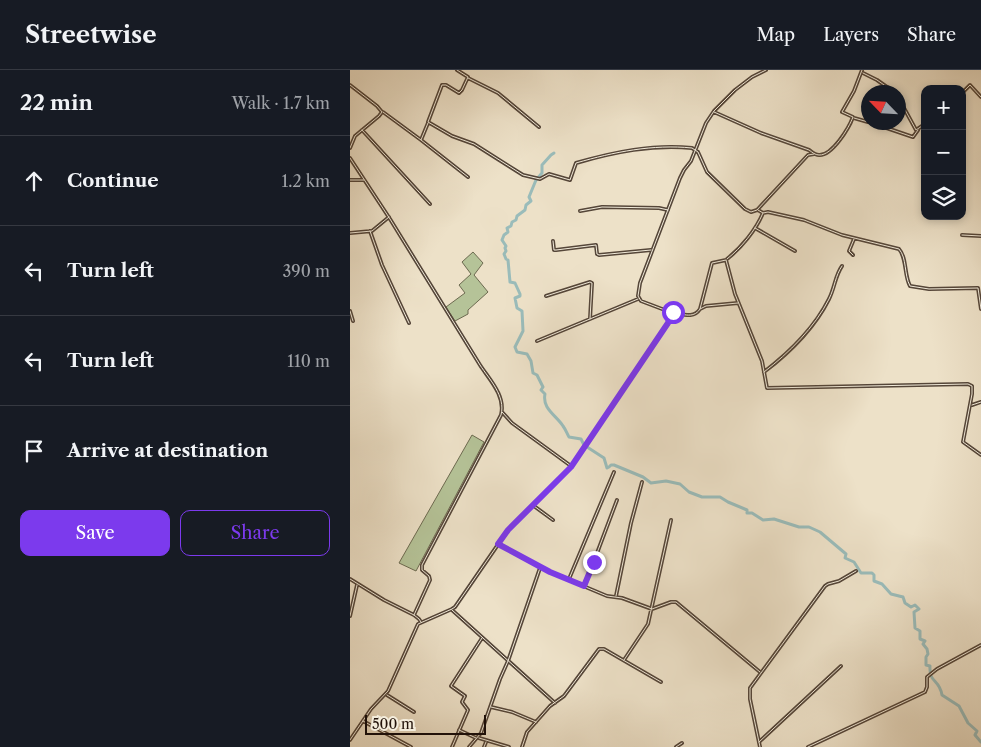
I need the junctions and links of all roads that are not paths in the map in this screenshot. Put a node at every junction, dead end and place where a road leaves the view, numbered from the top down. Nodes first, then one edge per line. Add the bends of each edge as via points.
1 (457, 70) edge
2 (766, 70) edge
3 (862, 71) edge
4 (468, 78) junction
5 (350, 85) edge
6 (884, 85) edge
7 (966, 88) edge
8 (981, 97) edge
9 (382, 112) junction
10 (714, 112) junction
11 (906, 112) edge
12 (853, 117) junction
13 (861, 120) edge
14 (428, 122) junction
15 (540, 127) dead end
16 (921, 127) edge
17 (362, 130) junction
18 (892, 130) edge
19 (918, 130) junction
20 (421, 140) junction
21 (351, 142) edge
22 (350, 148) edge
23 (696, 150) junction
24 (814, 154) junction
25 (350, 158) edge
26 (468, 177) dead end
27 (350, 180) edge
28 (364, 180) junction
29 (430, 204) dead end
30 (668, 210) junction
31 (757, 210) junction
32 (580, 211) dead end
33 (763, 213) junction
34 (389, 217) junction
35 (754, 228) junction
36 (370, 231) junction
37 (350, 233) edge
38 (962, 235) dead end
39 (981, 236) edge
40 (854, 238) junction
41 (553, 242) dead end
42 (653, 250) junction
43 (796, 251) dead end
44 (853, 255) dead end
45 (726, 260) junction
46 (842, 266) dead end
47 (546, 296) dead end
48 (638, 298) junction
49 (739, 303) junction
50 (700, 309) junction
51 (981, 309) edge
52 (350, 311) edge
53 (670, 312) junction
54 (590, 319) junction
55 (353, 321) dead end
56 (409, 323) dead end
57 (537, 341) dead end
58 (764, 372) junction
59 (981, 402) edge
60 (971, 405) junction
61 (502, 412) junction
62 (981, 455) edge
63 (571, 467) junction
64 (614, 472) dead end
65 (642, 482) dead end
66 (617, 500) dead end
67 (534, 505) junction
68 (553, 520) dead end
69 (672, 520) dead end
70 (498, 544) junction
71 (540, 567) junction
72 (856, 571) dead end
73 (350, 579) edge
74 (568, 580) junction
75 (357, 584) junction
76 (584, 586) junction
77 (615, 597) junction
78 (652, 609) junction
79 (452, 610) junction
80 (414, 615) junction
81 (350, 616) edge
82 (421, 622) junction
83 (482, 637) junction
84 (981, 645) edge
85 (508, 661) junction
86 (624, 661) junction
87 (841, 666) dead end
88 (760, 672) junction
89 (661, 682) dead end
90 (386, 695) junction
91 (555, 703) junction
92 (491, 707) junction
93 (414, 712) dead end
94 (363, 720) junction
95 (537, 722) junction
96 (459, 730) junction
97 (477, 738) junction
98 (350, 740) edge
99 (486, 741) junction
100 (682, 743) dead end
101 (759, 745) edge
102 (411, 747) edge
103 (452, 747) edge
104 (469, 747) edge
105 (484, 747) edge
106 (509, 747) edge
107 (522, 747) edge
108 (676, 747) edge
109 (756, 747) edge
110 (808, 747) edge

1 - 4 street
2 - 10 street via 740,86
3 - 6 street
3 - 12 street via 842,112
4 - 14 street via 460,93 442,85
4 - 15 street via 498,93
5 - 9 street
7 - 8 street via 970,85
9 - 17 street
9 - 20 street
10 - 23 street via 703,127
10 - 24 street
11 - 19 street
12 - 13 street
12 - 24 street via 829,151 822,155
14 - 20 street
14 - 23 street via 474,144 523,175 541,179 551,174 570,180 576,164 629,150
16 - 19 street
17 - 21 street
17 - 29 street
18 - 19 street via 913,137
20 - 26 street
21 - 22 street
23 - 30 street via 682,174
23 - 31 street via 707,172 745,209
24 - 31 street via 808,155
25 - 28 street
27 - 28 street
28 - 34 street
30 - 32 street via 602,207
30 - 42 street
31 - 33 street
33 - 35 street
33 - 40 street via 804,220
34 - 36 street
34 - 61 street via 495,385
35 - 43 street
35 - 45 street
36 - 37 street
36 - 56 street
38 - 39 street
40 - 44 street via 849,251
40 - 51 street via 900,250 910,286 978,288
41 - 42 street via 554,250 596,246 599,255
42 - 48 street via 639,286
45 - 49 street
45 - 50 street via 713,263
46 - 58 street via 836,285 816,321 788,352
47 - 54 street via 592,283
48 - 53 street
48 - 54 street
49 - 50 street
49 - 58 street
50 - 53 street via 693,316
52 - 55 street
53 - 63 street via 669,321 642,364
54 - 57 street
58 - 60 street via 768,388 968,384 972,387
59 - 60 street
60 - 62 street via 963,442
61 - 63 street
61 - 80 street via 422,566 430,580
63 - 67 street
64 - 74 street
65 - 77 street
66 - 76 street
67 - 68 street
67 - 70 street
69 - 78 street
70 - 71 street
70 - 79 street
71 - 74 street
71 - 85 street
72 - 88 street via 825,586
73 - 75 street
74 - 76 street
75 - 80 street
75 - 81 street
76 - 77 street
77 - 78 street
78 - 86 street via 645,630
78 - 88 street via 676,602
79 - 82 street
79 - 83 street
80 - 82 street
82 - 90 street
83 - 85 street
83 - 96 street via 451,686 465,696 462,702 468,709
84 - 110 street via 937,669 927,679 925,692
85 - 91 street
85 - 92 street
86 - 89 street
86 - 91 street via 599,649 564,696
87 - 101 street
88 - 101 street via 749,693
90 - 93 street
90 - 94 street
91 - 95 street
92 - 95 street
92 - 97 street
94 - 98 street
94 - 102 street
95 - 107 street via 527,732
96 - 97 street
96 - 103 street
97 - 99 street
97 - 104 street
99 - 105 street
99 - 106 street
100 - 108 street
101 - 109 street

